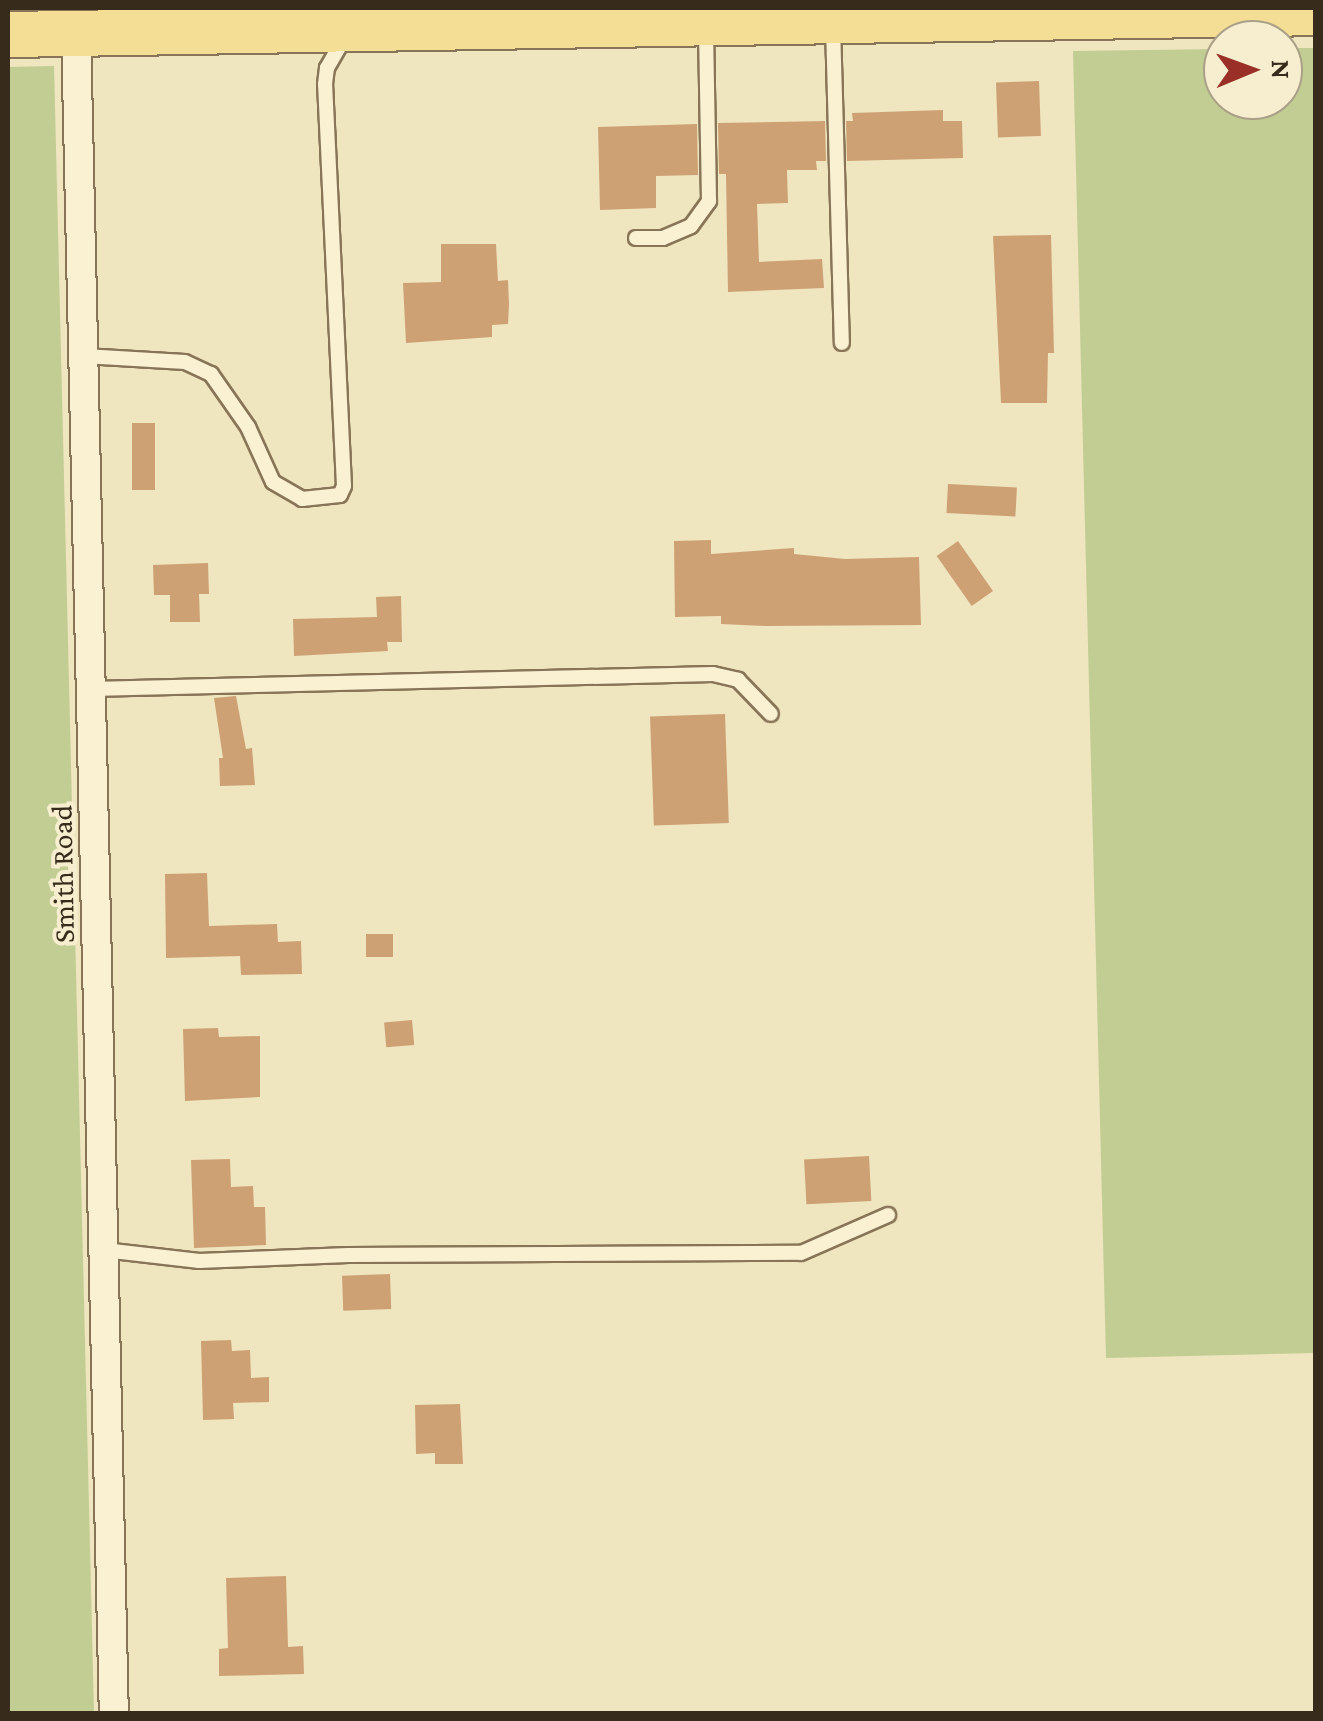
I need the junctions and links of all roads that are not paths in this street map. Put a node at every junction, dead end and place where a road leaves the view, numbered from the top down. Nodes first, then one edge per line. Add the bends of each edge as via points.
1 (1316, 12) edge
2 (833, 20) junction
3 (706, 22) junction
4 (76, 26) junction
5 (355, 28) junction
6 (8, 34) edge
7 (636, 238) dead end
8 (842, 343) dead end
9 (84, 356) junction
10 (91, 689) junction
11 (771, 714) dead end
12 (888, 1215) dead end
13 (104, 1250) junction
14 (114, 1714) edge

1 - 2 main road
2 - 3 main road
2 - 8 lane
3 - 5 main road
3 - 7 lane via 708,201 691,226 663,238
4 - 5 main road
4 - 6 main road
4 - 9 street, Smith Road
5 - 9 lane via 334,54 325,84 340,495 302,499 273,482 248,427 211,374 185,362
9 - 10 street, Smith Road
10 - 11 lane via 713,674 738,680
10 - 13 street, Smith Road
12 - 13 lane via 801,1253 199,1261
13 - 14 street, Smith Road

